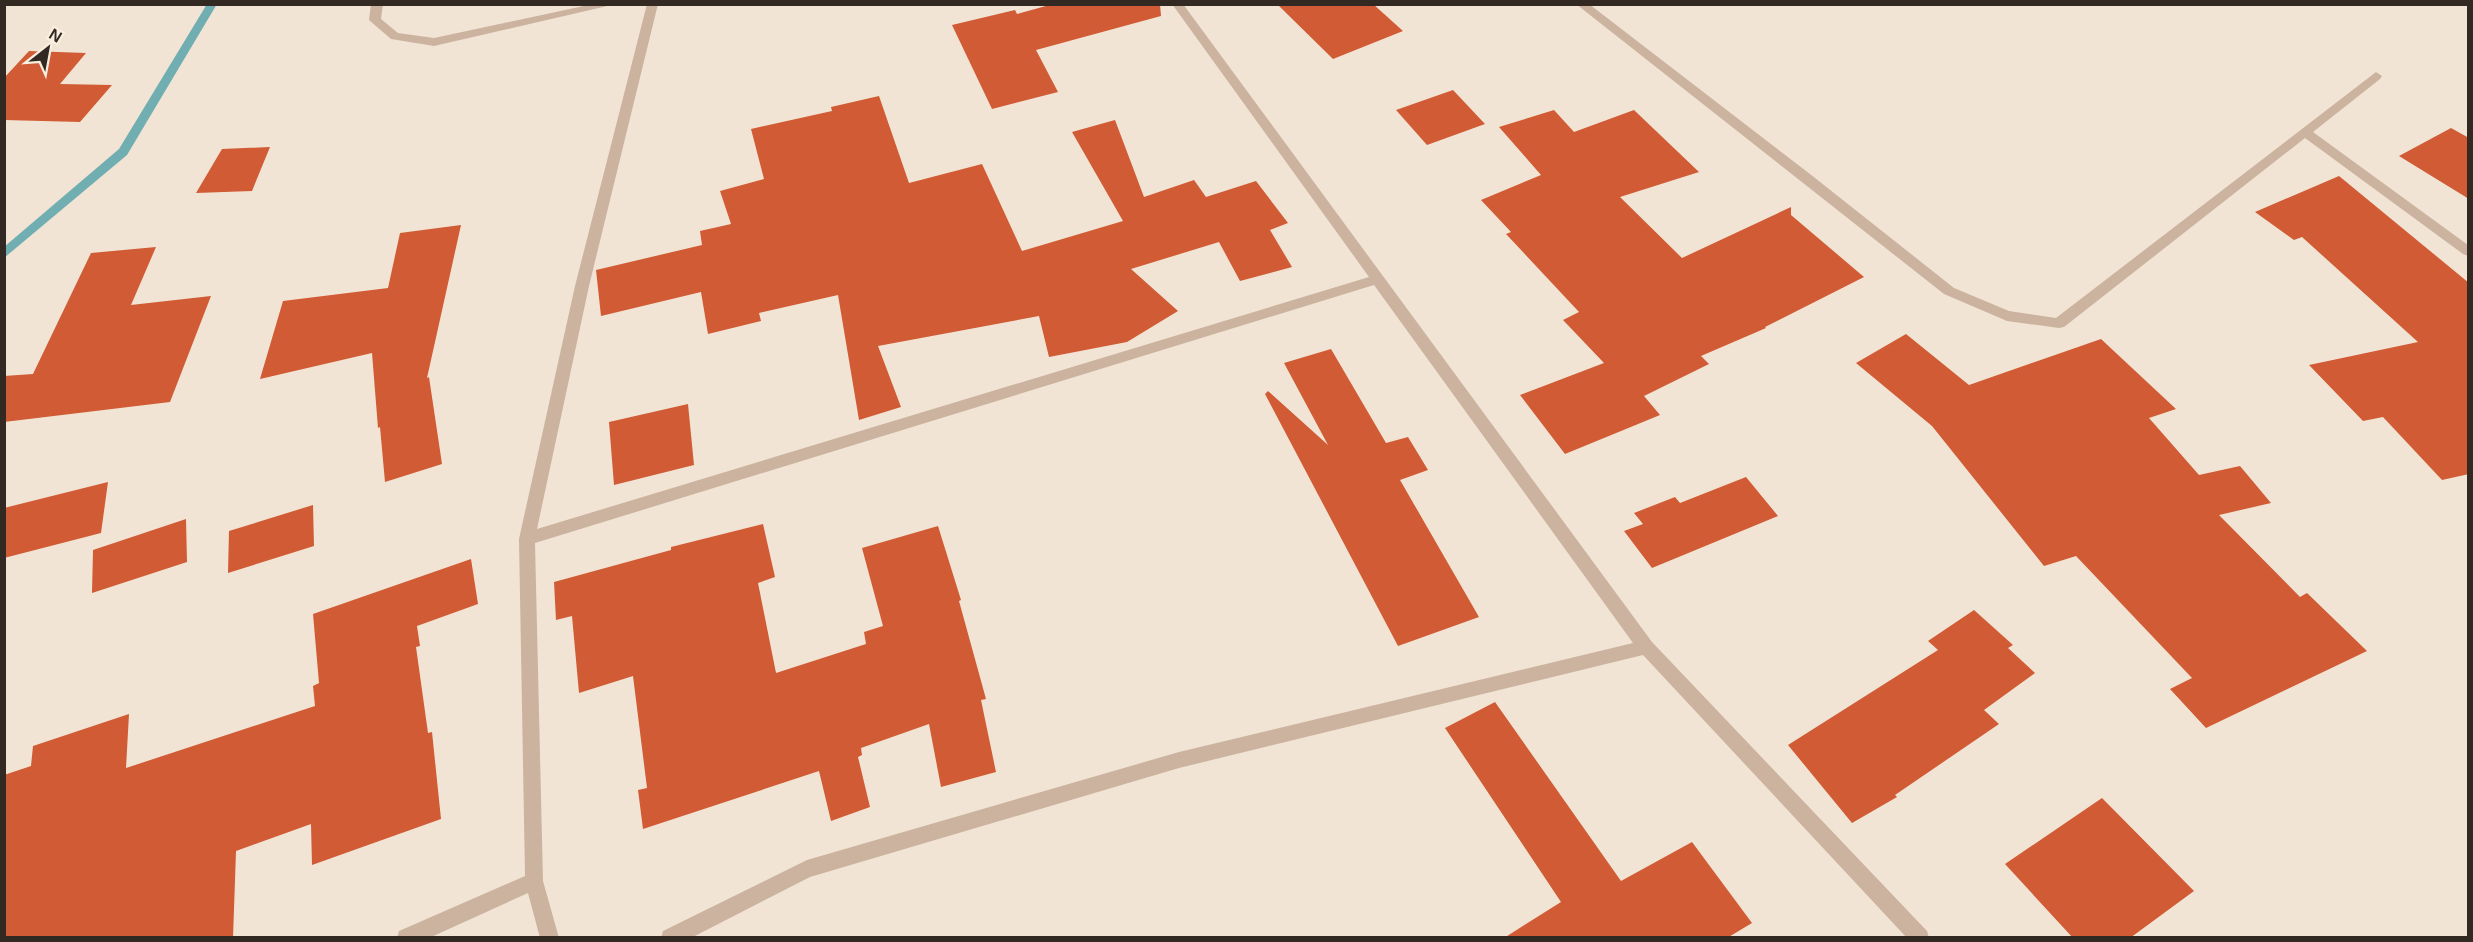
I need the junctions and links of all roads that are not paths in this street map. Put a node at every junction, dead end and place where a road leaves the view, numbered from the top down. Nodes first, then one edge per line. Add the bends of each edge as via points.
1 (377, 4) edge
2 (612, 4) edge
3 (653, 4) edge
4 (1177, 4) edge
5 (1581, 4) edge
6 (2376, 76) dead end
7 (2305, 132) junction
8 (2469, 251) edge
9 (1377, 279) junction
10 (527, 539) junction
11 (1646, 647) junction
12 (534, 881) junction
13 (406, 938) edge
14 (550, 938) edge
15 (670, 938) edge
16 (1920, 938) edge

1 - 2 street via 375,20 395,36 434,42
3 - 10 street via 582,286
4 - 9 street
5 - 7 street via 1949,291 2007,316 2059,323
6 - 7 street
7 - 8 street
9 - 10 street
9 - 11 street
10 - 12 street
11 - 15 street via 1179,760 807,869
11 - 16 street
12 - 13 street
12 - 14 street

